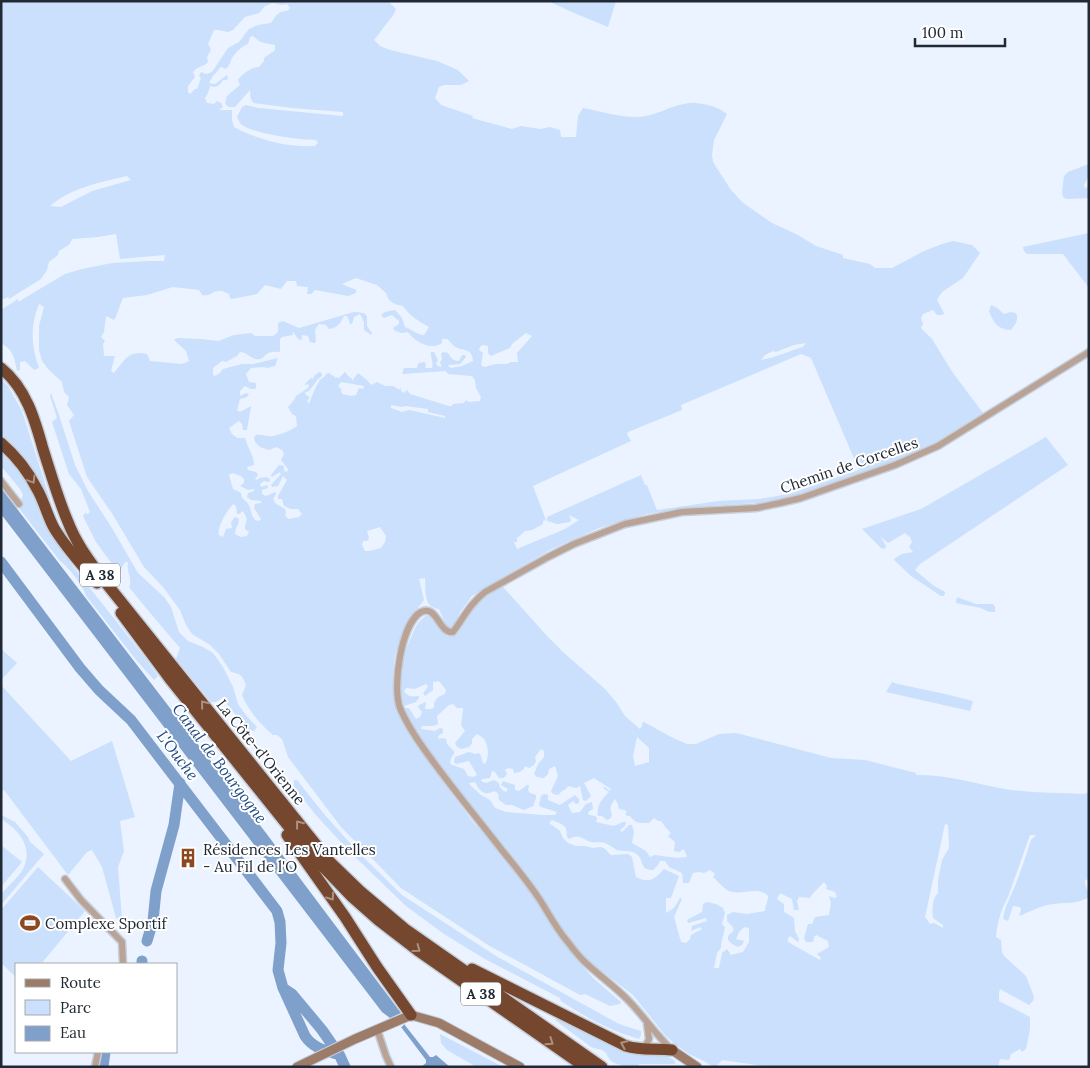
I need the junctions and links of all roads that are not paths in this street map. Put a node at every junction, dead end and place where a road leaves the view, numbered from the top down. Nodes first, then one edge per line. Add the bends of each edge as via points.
1 (1089, 352) edge
2 (1, 368) edge
3 (1, 375) edge
4 (1, 443) edge
5 (1, 481) edge
6 (19, 504) dead end
7 (108, 596) junction
8 (244, 771) junction
9 (65, 879) dead end
10 (426, 944) junction
11 (123, 963) edge
12 (408, 1016) junction
13 (646, 1021) junction
14 (377, 1029) junction
15 (644, 1049) junction
16 (672, 1050) junction
17 (98, 1053) edge
18 (300, 1065) edge
19 (95, 1067) edge
20 (391, 1067) edge
21 (520, 1067) edge
22 (585, 1067) edge
23 (602, 1067) edge
24 (697, 1067) edge

1 - 13 street, Chemin de Corcelles via 938,446 895,465 780,503 756,508 682,512 624,524 566,548 485,592 473,602 453,632 445,630 433,613 426,611 416,616 398,663 396,688 405,720 476,819 525,878 567,942
10 -> 2 highway, La Côte-d'Orienne / A 38 via 382,910 330,862 102,578 80,548 68,523 27,404 14,381
3 - 7 highway, La Côte-d'Orienne / A 38 via 23,407 70,541
4 -> 7 highway via 33,482 63,542
5 - 6 street
7 - 8 highway, La Côte-d'Orienne / A 38
8 -> 12 highway via 345,917
8 -> 22 highway, La Côte-d'Orienne / A 38 via 325,869 378,920
9 - 11 street via 122,942
15 -> 10 highway via 626,1046
10 - 23 highway, La Côte-d'Orienne / A 38
12 - 14 main road
12 - 21 main road via 439,1023
13 - 15 street via 649,1039
13 - 16 street
14 - 18 main road
14 - 20 street
15 - 16 highway
16 - 24 main road
17 - 19 street

